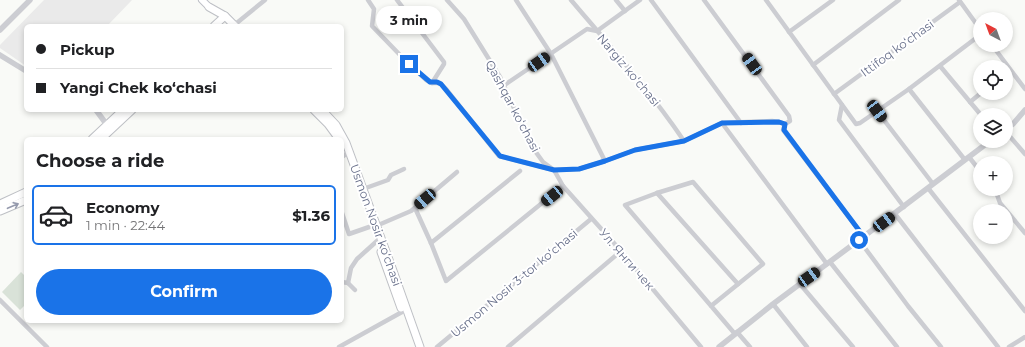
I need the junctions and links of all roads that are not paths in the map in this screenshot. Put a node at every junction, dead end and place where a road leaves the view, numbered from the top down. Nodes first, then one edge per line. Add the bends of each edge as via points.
1 (30, 0) edge
2 (202, 0) edge
3 (265, 0) edge
4 (368, 0) edge
5 (397, 0) edge
6 (448, 0) edge
7 (516, 0) edge
8 (571, 0) edge
9 (616, 0) edge
10 (640, 0) edge
11 (651, 0) edge
12 (704, 0) edge
13 (766, 0) edge
14 (833, 0) edge
15 (899, 0) edge
16 (959, 1) edge
17 (209, 7) joint
18 (625, 11) junction
19 (973, 20) edge
20 (229, 23) edge
21 (0, 30) edge
22 (597, 31) junction
23 (789, 32) junction
24 (973, 40) edge
25 (551, 54) junction
26 (0, 55) edge
27 (813, 65) junction
28 (940, 66) junction
29 (24, 70) edge
30 (1013, 76) edge
31 (432, 83) junction
32 (504, 86) junction
33 (909, 89) junction
34 (1025, 89) edge
35 (834, 94) junction
36 (973, 100) edge
37 (970, 102) junction
38 (842, 105) junction
39 (975, 108) edge
40 (1025, 110) edge
41 (877, 111) junction
42 (97, 112) edge
43 (122, 112) edge
44 (129, 112) edge
45 (316, 112) edge
46 (324, 112) edge
47 (722, 123) junction
48 (742, 123) junction
49 (785, 124) junction
50 (1013, 124) edge
51 (109, 128) junction
52 (95, 137) edge
53 (102, 137) edge
54 (338, 137) edge
55 (343, 137) edge
56 (344, 139) edge
57 (1013, 139) edge
58 (684, 141) junction
59 (981, 148) edge
60 (1025, 154) edge
61 (344, 155) edge
62 (967, 158) junction
63 (605, 161) junction
64 (973, 164) edge
65 (404, 169) dead end
66 (554, 170) junction
67 (520, 171) dead end
68 (457, 172) dead end
69 (564, 186) junction
70 (931, 186) junction
71 (363, 189) junction
72 (24, 193) edge
73 (657, 193) junction
74 (998, 196) edge
75 (24, 201) edge
76 (0, 204) edge
77 (904, 207) junction
78 (415, 208) junction
79 (368, 209) junction
80 (0, 211) edge
81 (895, 214) junction
82 (591, 219) junction
83 (344, 220) edge
84 (374, 226) junction
85 (1025, 233) edge
86 (862, 239) junction
87 (378, 241) junction
88 (431, 243) junction
89 (621, 251) junction
90 (829, 263) junction
91 (344, 283) edge
92 (738, 284) junction
93 (800, 284) junction
94 (355, 290) dead end
95 (0, 300) edge
96 (772, 304) junction
97 (711, 306) junction
98 (1025, 311) edge
99 (402, 312) junction
100 (736, 333) junction
101 (1025, 337) edge
102 (47, 347) edge
103 (339, 347) edge
104 (415, 347) edge
105 (420, 347) edge
106 (436, 347) edge
107 (508, 347) edge
108 (701, 347) edge
109 (719, 347) edge
110 (750, 347) edge
111 (807, 347) edge
112 (853, 347) edge
113 (897, 347) edge
114 (941, 347) edge
115 (998, 347) edge
116 (1009, 347) edge

1 - 21 street
2 - 17 main road
3 - 20 street
4 - 31 street via 374,10 372,26 400,56
5 - 31 street via 444,62
6 - 32 street, Qashqar koʻchasi via 464,19
7 - 25 street
8 - 22 street, Nargiz koʻchasi
9 - 18 street
10 - 18 street
11 - 48 street
12 - 49 street via 789,116 790,122
13 - 23 street
14 - 23 street
15 - 27 street
16 - 19 street
16 - 35 street, Ittifoq ko‘chasi
17 - 20 main road
18 - 22 street
22 - 25 street via 587,29
22 - 58 street, Nargiz koʻchasi via 644,87
23 - 27 street
24 - 28 street
25 - 32 street
25 - 63 street
26 - 29 street
27 - 35 street
28 - 33 street
28 - 37 street
30 - 34 street
31 - 66 street via 440,83 446,89 500,156
32 - 66 street, Qashqar koʻchasi via 530,144 543,162
33 - 41 street
33 - 62 street
35 - 38 street
36 - 37 street
37 - 39 street
38 - 41 street via 856,124
38 - 77 street via 839,120
40 - 50 street
41 - 70 street
42 - 51 street
43 - 51 main road
44 - 51 main road
45 - 54 main road
46 - 55 main road, Usmon Nosir ko‘chasi
47 - 48 street
47 - 58 street
47 - 90 street
48 - 49 street via 772,121
49 - 86 street via 784,130 787,135
51 - 52 main road
51 - 53 main road
56 - 71 main road, Usmon Nosir ko‘chasi
57 - 60 street
58 - 63 street via 635,150
59 - 62 street
61 - 79 main road, Usmon Nosir ko‘chasi
62 - 64 street
62 - 70 street
63 - 66 street via 579,169
65 - 71 street via 391,175 388,180
66 - 69 street, Ул. Янги чек
67 - 88 street
68 - 78 street
69 - 82 street, Ул. Янги чек
69 - 88 street via 446,281
70 - 77 street
70 - 98 street
71 - 79 main road, Usmon Nosir ko‘chasi
72 - 76 main road
73 - 92 street
73 - 92 street via 693,182 763,264
73 - 97 street via 625,205
74 - 85 street via 1000,203
80 -> 75 main road
77 - 81 street
78 - 84 street
78 - 88 street
79 - 84 main road, Usmon Nosir ko‘chasi
81 - 86 street
81 - 115 street
82 - 89 street, Ул. Янги чек
82 - 106 street, Usmon Nosir 3-tor koʻchasi
83 - 84 street via 349,234
84 - 87 main road, Usmon Nosir ko‘chasi
84 - 105 main road, Usmon Nosir ko‘chasi
86 - 90 street
86 - 114 street via 908,306
87 - 91 street via 357,259
87 - 99 main road, Usmon Nosir ko‘chasi
89 - 107 street
89 - 108 street, Ул. Янги чек
90 - 93 street
90 - 113 street
91 - 94 street
92 - 97 street
93 - 96 street
93 - 112 street
95 - 102 street
96 - 100 street
96 - 111 street
97 - 100 street
99 - 103 street
99 - 104 main road, Usmon Nosir ko‘chasi
100 - 109 street
100 - 110 street
101 - 116 street

